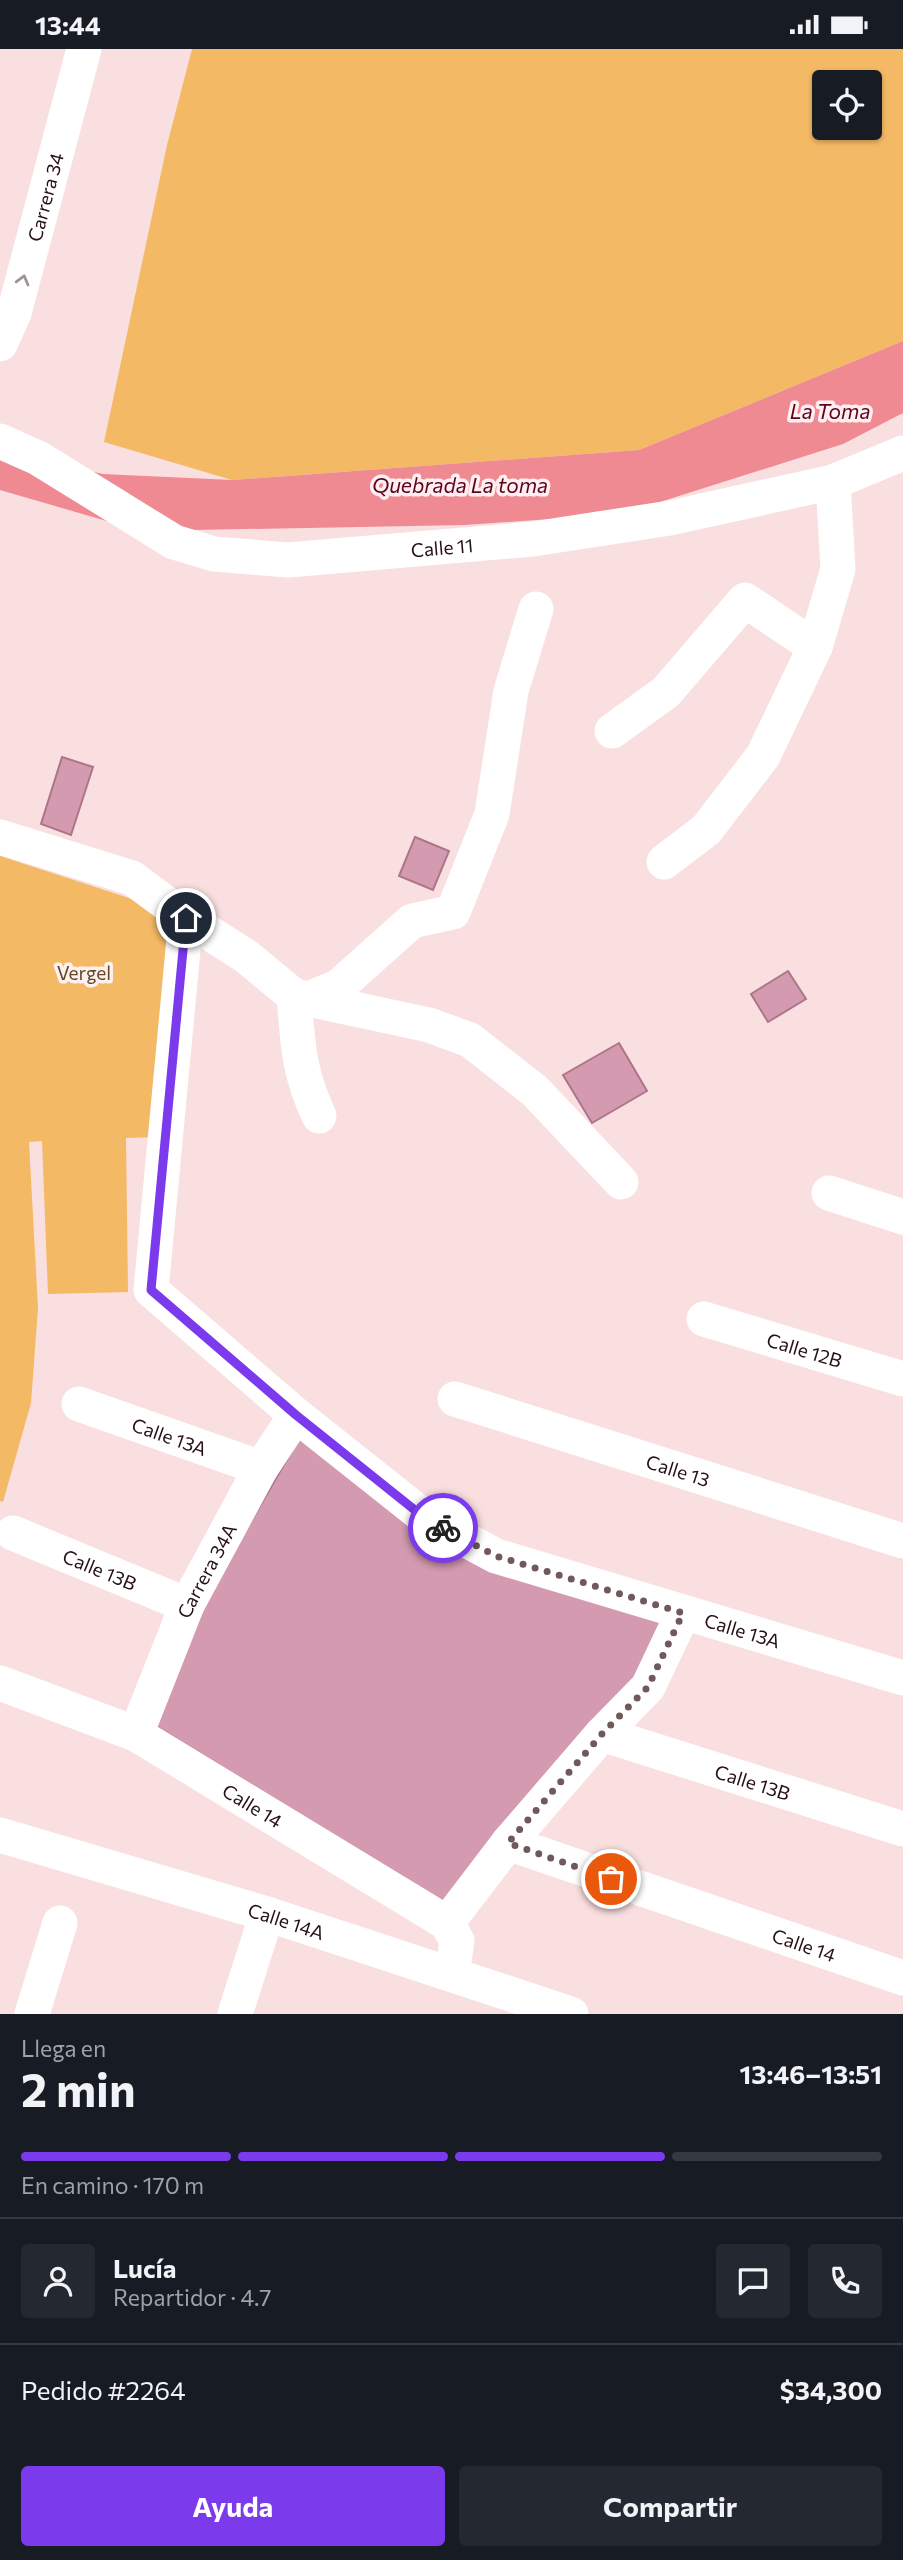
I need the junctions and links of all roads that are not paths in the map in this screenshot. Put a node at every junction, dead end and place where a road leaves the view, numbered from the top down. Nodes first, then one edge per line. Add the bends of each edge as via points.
1 (85, 49) edge
2 (0, 344) edge
3 (0, 441) edge
4 (903, 453) edge
5 (834, 482) junction
6 (536, 609) dead end
7 (815, 647) junction
8 (612, 731) dead end
9 (0, 837) edge
10 (664, 862) dead end
11 (186, 918) junction
12 (301, 998) junction
13 (319, 1116) dead end
14 (621, 1182) dead end
15 (829, 1192) dead end
16 (903, 1217) edge
17 (704, 1319) dead end
18 (903, 1379) edge
19 (455, 1399) dead end
20 (79, 1404) dead end
21 (296, 1415) junction
22 (261, 1468) junction
23 (13, 1533) dead end
24 (903, 1541) edge
25 (187, 1605) junction
26 (683, 1613) junction
27 (903, 1678) edge
28 (0, 1683) edge
29 (136, 1734) junction
30 (602, 1734) junction
31 (903, 1829) edge
32 (0, 1835) edge
33 (508, 1843) junction
34 (267, 1914) junction
35 (60, 1923) dead end
36 (447, 1923) junction
37 (452, 1974) junction
38 (903, 1978) edge
39 (32, 2014) edge
40 (235, 2014) edge
41 (571, 2014) edge

2 -> 1 street, Carrera 34 via 14,313
3 - 5 street, Calle 11 via 38,458 174,542 214,554 288,561 520,541 670,517
4 - 5 street, Calle 11
5 - 7 street via 838,569
6 - 12 street via 511,691 492,814 453,912 412,921 338,988
7 - 8 street via 745,600 666,692
7 - 10 street via 763,756 706,830
9 - 11 street via 132,878
11 - 12 street
11 - 21 street via 151,1290
12 - 13 street via 298,1058
12 - 14 street via 429,1025 470,1040 535,1091
15 - 16 street
17 - 18 street, Calle 12B
19 - 24 street, Calle 13
20 - 22 street, Calle 13A
21 - 22 street, Carrera 34A
21 - 26 street, Calle 13A via 426,1519 496,1556
22 - 25 street, Carrera 34A
23 - 25 street, Calle 13B
25 - 29 street, Carrera 34A
26 - 27 street, Calle 13A
26 - 30 street via 648,1687
28 - 29 street, Calle 14
29 - 36 street, Calle 14
30 - 31 street, Calle 13B
30 - 33 street
32 - 34 street, Calle 14A
33 - 36 street
33 - 38 street, Calle 14
34 - 37 street, Calle 14A
34 - 40 street
35 - 39 street
36 - 37 street via 457,1941
37 - 41 street, Calle 14A

